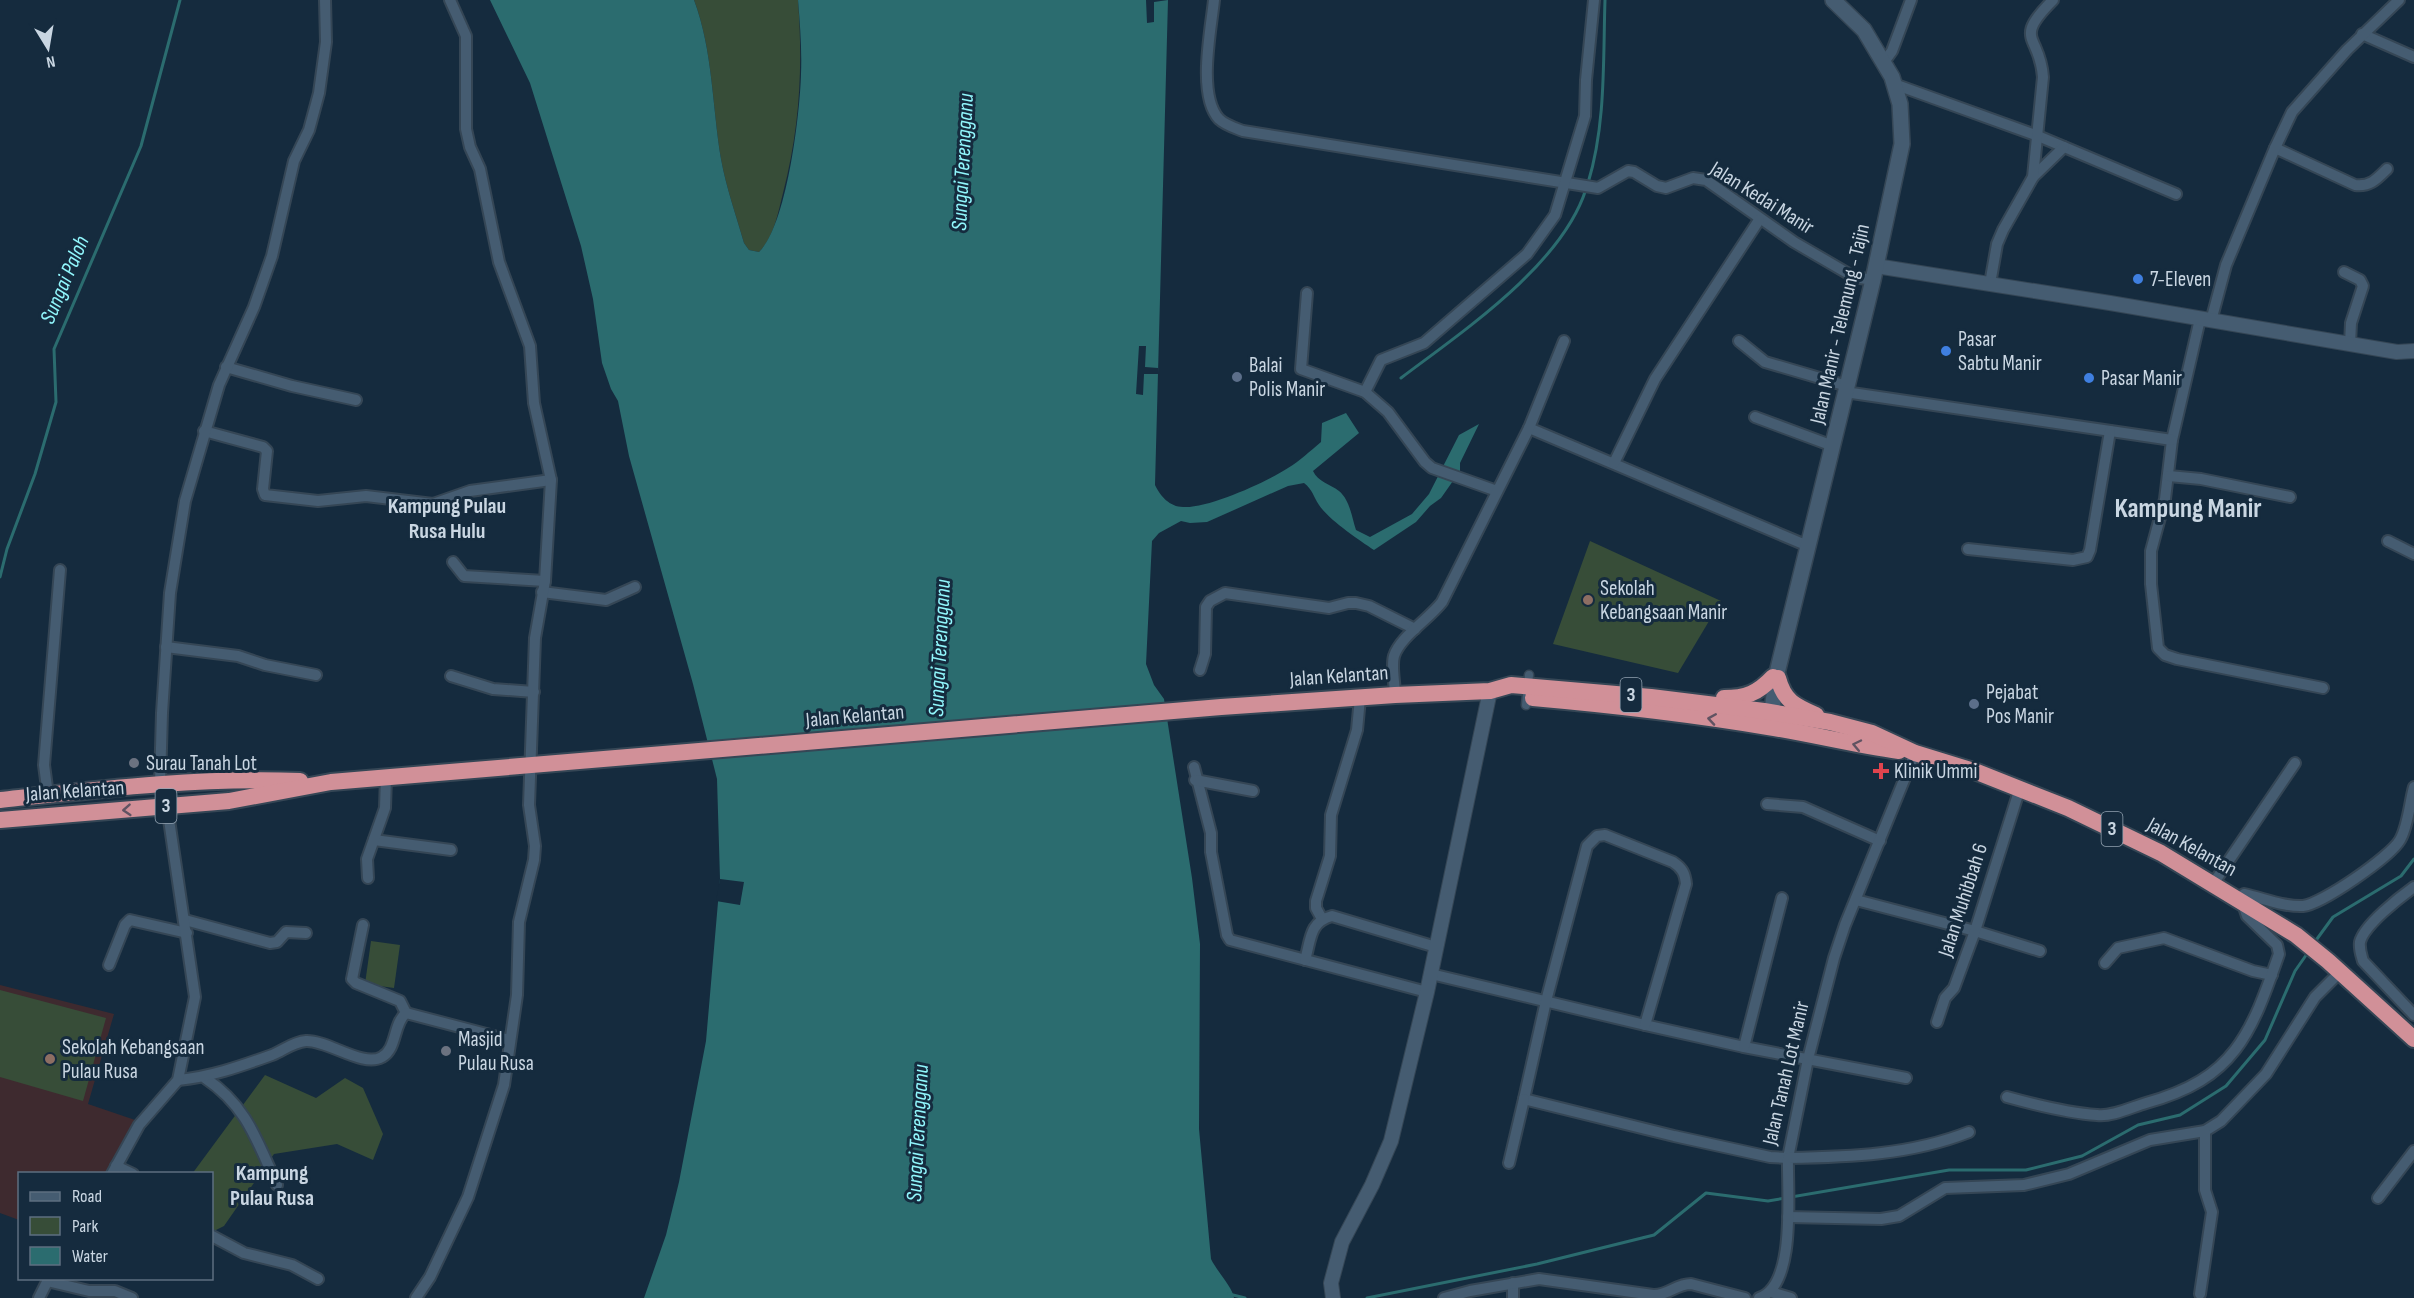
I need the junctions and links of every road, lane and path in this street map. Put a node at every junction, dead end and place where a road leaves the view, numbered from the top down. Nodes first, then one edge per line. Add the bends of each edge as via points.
1 (325, 0) edge
2 (450, 0) edge
3 (1214, 0) edge
4 (1594, 0) edge
5 (1833, 0) edge
6 (1911, 0) edge
7 (2053, 0) edge
8 (2399, 0) edge
9 (2362, 34) junction
10 (2414, 57) edge
11 (1884, 62) junction
12 (1894, 84) junction
13 (2038, 136) junction
14 (2064, 147) junction
15 (2275, 148) junction
16 (2387, 169) dead end
17 (2033, 177) junction
18 (1569, 182) junction
19 (2176, 194) dead end
20 (1760, 220) junction
21 (2344, 272) dead end
22 (1874, 273) junction
23 (1990, 284) junction
24 (1307, 293) dead end
25 (2206, 320) junction
26 (1564, 341) dead end
27 (1740, 341) dead end
28 (2350, 344) junction
29 (2414, 351) edge
30 (2397, 352) junction
31 (2414, 361) edge
32 (226, 367) junction
33 (1846, 389) junction
34 (1365, 392) junction
35 (356, 400) dead end
36 (1755, 417) dead end
37 (1529, 428) junction
38 (204, 431) junction
39 (2110, 431) junction
40 (2172, 440) junction
41 (1833, 446) junction
42 (1614, 463) junction
43 (2169, 476) junction
44 (551, 480) junction
45 (1497, 491) junction
46 (2290, 497) dead end
47 (2388, 541) dead end
48 (1808, 546) junction
49 (1968, 549) dead end
50 (2414, 554) edge
51 (453, 562) dead end
52 (60, 570) dead end
53 (544, 580) junction
54 (635, 587) dead end
55 (542, 592) junction
56 (1415, 629) junction
57 (166, 647) junction
58 (1200, 670) dead end
59 (316, 675) dead end
60 (451, 675) dead end
61 (1776, 676) junction
62 (2323, 688) dead end
63 (1490, 691) junction
64 (1527, 691) junction
65 (534, 692) junction
66 (1395, 695) junction
67 (1651, 697) junction
68 (1360, 698) junction
69 (1767, 719) junction
70 (1830, 722) junction
71 (1915, 753) junction
72 (2295, 763) dead end
73 (531, 765) junction
74 (1194, 766) dead end
75 (386, 777) junction
76 (1195, 780) junction
77 (331, 782) junction
78 (157, 783) junction
79 (2414, 787) edge
80 (2020, 788) junction
81 (1253, 791) dead end
82 (48, 795) junction
83 (0, 800) edge
84 (229, 801) junction
85 (1767, 804) dead end
86 (167, 806) junction
87 (0, 819) edge
88 (374, 840) junction
89 (1880, 841) junction
90 (451, 850) dead end
91 (368, 878) dead end
92 (2213, 884) junction
93 (2414, 887) edge
94 (1782, 898) dead end
95 (1856, 900) junction
96 (2240, 900) junction
97 (1322, 919) junction
98 (186, 920) junction
99 (363, 925) dead end
100 (1975, 931) junction
101 (187, 933) junction
102 (306, 933) dead end
103 (1436, 947) junction
104 (2040, 951) dead end
105 (1305, 960) junction
106 (2105, 963) dead end
107 (109, 965) dead end
108 (2334, 967) junction
109 (1431, 974) junction
110 (2272, 975) junction
111 (1427, 992) junction
112 (1546, 1001) junction
113 (406, 1013) junction
114 (2414, 1015) edge
115 (1937, 1022) dead end
116 (1645, 1026) junction
117 (2414, 1039) edge
118 (509, 1040) junction
119 (1744, 1047) junction
120 (1808, 1059) junction
121 (205, 1078) junction
122 (1906, 1078) dead end
123 (178, 1080) junction
124 (2007, 1097) dead end
125 (1524, 1099) junction
126 (2205, 1131) junction
127 (1969, 1132) dead end
128 (2414, 1151) edge
129 (1788, 1158) junction
130 (1509, 1162) dead end
131 (114, 1170) edge
132 (277, 1185) dead end
133 (2378, 1198) dead end
134 (1788, 1212) junction
135 (213, 1237) edge
136 (318, 1279) dead end
137 (48, 1280) edge
138 (1513, 1283) junction
139 (1773, 1288) junction
140 (2200, 1294) dead end
141 (39, 1298) edge
142 (132, 1298) edge
143 (416, 1298) edge
144 (1333, 1298) edge
145 (1444, 1298) edge
146 (1513, 1298) edge
147 (1745, 1298) edge
148 (1759, 1298) edge
149 (1791, 1298) edge

1 - 32 street via 327,36 317,102 294,161 272,256
2 - 44 street via 466,36 466,129 480,169 499,262 530,345 534,402
3 - 18 street via 1207,56 1210,101 1221,121 1230,127
4 - 18 street via 1585,116
5 - 11 main road, Jalan Manir - Telemung - Tajin via 1864,30
6 - 11 street
7 - 13 street via 2036,17 2031,31 2043,69
8 - 9 street
9 - 10 street
9 - 15 street via 2292,112
11 - 12 main road, Jalan Manir - Telemung - Tajin
12 - 13 street
12 - 22 main road, Jalan Manir - Telemung - Tajin via 1902,144
13 - 14 street
13 - 17 street
14 - 17 street
14 - 19 street
15 - 16 street via 2355,185 2373,182
15 - 25 street
17 - 23 street via 2002,230
18 - 20 street, Jalan Kedai Manir via 1599,188 1628,171 1666,188 1693,178 1706,180
18 - 34 street via 1555,215 1527,254 1424,343 1381,360
20 - 22 street, Jalan Kedai Manir via 1854,277
20 - 42 street via 1655,379
21 - 28 street via 2360,280 2363,286 2351,323
22 - 23 street
22 - 33 main road, Jalan Manir - Telemung - Tajin
23 - 25 street
24 - 34 street via 1301,369
25 - 28 street
25 - 40 street
26 - 37 street
27 - 33 street via 1765,362
28 - 30 street
29 - 30 street
30 - 31 street
32 - 35 street
32 - 38 street
33 - 39 street
33 - 41 main road, Jalan Manir - Telemung - Tajin
34 - 45 street via 1388,412 1432,468
36 - 41 street
37 - 42 street
37 - 45 street
38 - 44 street via 267,451 263,489 266,495 318,501 366,496 434,504 470,491
38 - 57 street via 185,501 170,593
39 - 40 street
39 - 49 street via 2087,556 2073,560
40 - 43 street
41 - 48 main road, Jalan Manir - Telemung - Tajin
42 - 48 street
43 - 46 street
43 - 62 street via 2150,563 2158,648 2176,659
44 - 53 street
45 - 56 street via 1442,602
47 - 50 street
48 - 61 main road, Jalan Manir - Telemung - Tajin
51 - 53 street via 464,576
52 - 82 street via 45,765
53 - 55 street
54 - 55 street via 606,600
55 - 65 street via 535,638
56 - 58 street via 1356,603 1329,608 1225,593 1206,607 1205,654
56 - 66 street via 1394,657
57 - 59 street via 238,656
57 - 78 street
60 - 65 street via 493,689
61 - 67 highway via 1747,697
61 - 69 main road, Jalan Manir - Telemung - Tajin
61 - 70 highway via 1782,693
63 - 64 highway, Jalan Kelantan / 3
63 - 66 highway, Jalan Kelantan / 3
63 - 103 street
64 - 67 highway, Jalan Kelantan / 3
69 -> 64 highway, Jalan Kelantan / 3 via 1646,709
65 - 73 street
66 - 68 highway, Jalan Kelantan / 3
67 - 69 highway, Jalan Kelantan / 3
68 - 73 highway, Jalan Kelantan / 3
68 - 97 street via 1357,729 1331,815 1330,856 1316,901
69 - 70 highway, Jalan Kelantan / 3
71 -> 69 highway, Jalan Kelantan / 3 via 1867,747
70 - 71 highway, Jalan Kelantan / 3 via 1872,733
71 - 80 highway, Jalan Kelantan / 3
71 - 89 street, Jalan Tanah Lot Manir
72 - 92 street
73 - 75 highway, Jalan Kelantan / 3
73 - 118 street via 529,805 534,860 519,922 517,996
74 - 76 street
75 - 77 highway, Jalan Kelantan / 3
75 - 88 street via 385,808
76 - 81 street
76 - 105 street via 1211,833 1227,935 1236,942
77 - 78 highway, Jalan Kelantan / 3 via 256,779
77 - 84 highway, Jalan Kelantan / 3
78 - 82 highway, Jalan Kelantan / 3
78 - 84 highway via 175,788 231,786 236,793
79 - 96 street via 2402,837 2380,862 2305,906 2244,894
80 - 92 highway, Jalan Kelantan / 3 via 2097,821
80 - 100 street, Jalan Muhibbah 6
82 - 83 highway, Jalan Kelantan / 3
84 - 86 highway, Jalan Kelantan / 3
85 - 89 street via 1803,807
86 -> 87 highway, Jalan Kelantan / 3
86 - 98 street
88 - 90 street
88 - 91 street via 367,859
89 - 95 street, Jalan Tanah Lot Manir
92 - 96 highway, Jalan Kelantan / 3
93 - 114 street via 2388,906 2360,939 2360,950 2363,961
94 - 119 street
95 - 100 street
95 - 120 street, Jalan Tanah Lot Manir via 1834,958
96 - 108 highway, Jalan Kelantan / 3 via 2296,935
96 - 110 street via 2247,916 2277,945 2279,954
97 - 103 street via 1342,918
97 - 105 street via 1314,926
98 - 101 street
98 - 102 street via 270,943 277,942 286,932
99 - 113 street via 352,978 400,1001
100 - 104 street
100 - 115 street, Jalan Muhibbah 6
101 - 107 street via 130,920
101 - 123 street via 195,997
103 - 109 street
105 - 111 street
106 - 110 street via 2118,948 2164,938
108 - 117 highway, Jalan Kelantan / 3
108 - 126 street via 2266,1074 2221,1121
109 - 111 street
109 - 112 street
110 - 124 street via 2253,1025 2233,1055 2195,1085 2175,1095 2100,1116
111 - 144 street via 1390,1141 1372,1185 1341,1242 1331,1283
112 - 116 street
112 - 116 street via 1587,846 1605,834 1673,862 1685,874 1686,884
112 - 125 street
113 - 118 street
113 - 121 street via 399,1019 389,1050 382,1056 365,1059 307,1041
116 - 119 street
118 - 143 street via 501,1100 468,1197
119 - 120 street
120 - 122 street
120 - 129 street, Jalan Tanah Lot Manir
121 - 123 street
121 - 132 street via 223,1090 246,1118
123 - 131 street via 139,1125
125 - 129 street, Jalan Tanah Lot Manir via 1674,1136
125 - 130 street
126 - 134 street via 2150,1140 2069,1174 2024,1185 1945,1188 1890,1218
126 - 140 street via 2205,1190 2212,1212
127 - 129 street via 1918,1148 1865,1156
128 - 133 street
129 - 134 street
134 - 139 street via 1784,1264
135 - 136 street via 244,1253 292,1265
137 - 141 street
137 - 142 street via 89,1290 114,1291
138 - 145 street
138 - 146 street
138 - 147 street via 1562,1281 1660,1296 1691,1284
139 - 148 street
139 - 149 street

